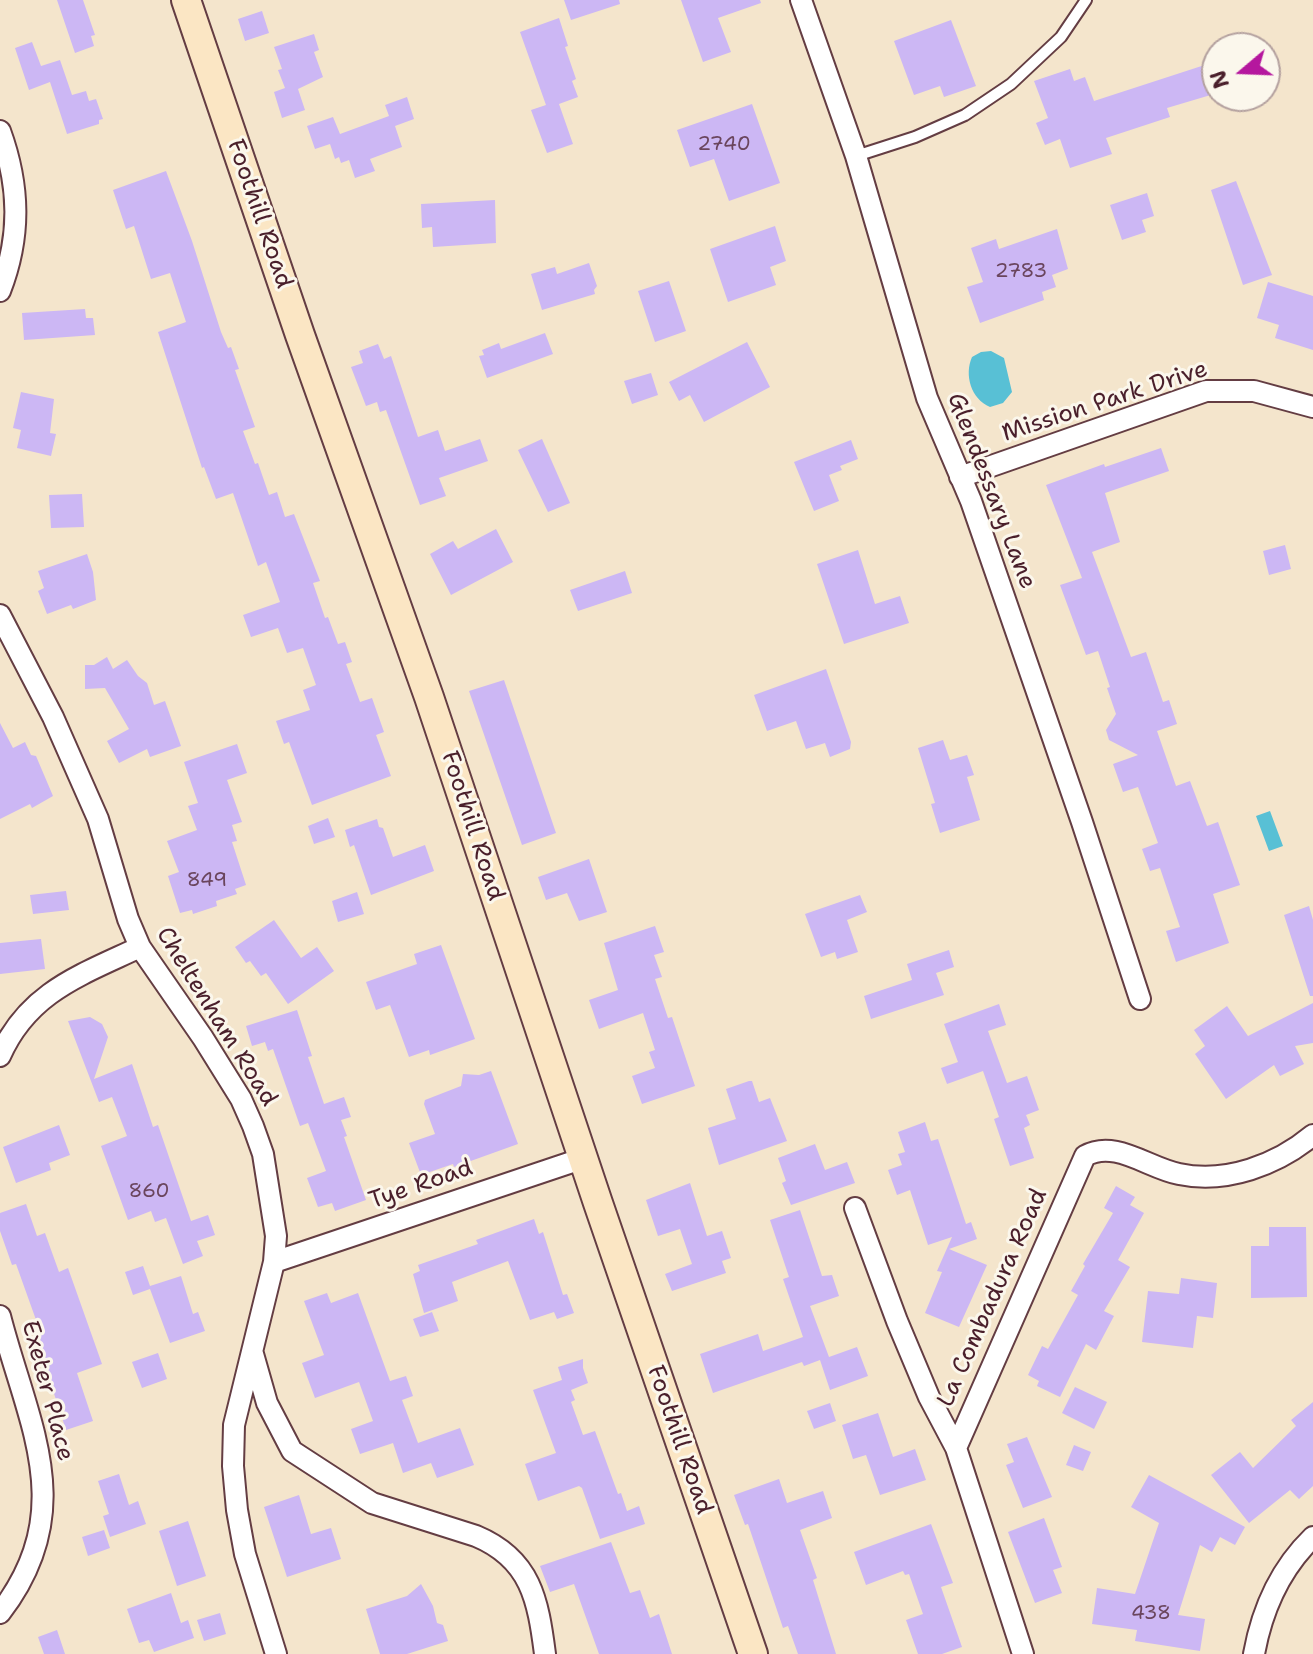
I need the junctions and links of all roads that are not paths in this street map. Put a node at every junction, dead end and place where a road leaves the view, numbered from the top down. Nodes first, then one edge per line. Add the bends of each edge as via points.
1 (186, 0) edge
2 (801, 0) edge
3 (1086, 0) edge
4 (0, 131) edge
5 (856, 156) junction
6 (0, 291) edge
7 (1313, 407) edge
8 (960, 477) junction
9 (0, 615) edge
10 (140, 947) junction
11 (1140, 999) dead end
12 (0, 1056) edge
13 (1313, 1135) edge
14 (584, 1158) junction
15 (855, 1208) dead end
16 (274, 1262) junction
17 (0, 1316) edge
18 (252, 1351) junction
19 (956, 1448) junction
20 (1313, 1537) edge
21 (0, 1613) edge
22 (276, 1654) edge
23 (545, 1654) edge
24 (753, 1654) edge
25 (1023, 1654) edge
26 (1254, 1654) edge

1 - 14 main road, Foothill Road
2 - 5 street, Glendessary Lane
3 - 5 lane via 1061,37 1011,84 965,115
4 - 6 street via 9,156 17,222
5 - 8 street, Glendessary Lane via 927,398
7 - 8 street, Mission Park Drive via 1254,391 1206,391
8 - 11 street, Glendessary Lane
9 - 10 street, Cheltenham Road via 98,819
10 - 12 street via 48,993 18,1022
10 - 16 street, Cheltenham Road via 203,1038 253,1126 263,1154 276,1236
13 - 19 street, La Combadura Road via 1281,1158 1235,1173 1182,1175 1118,1151 1085,1156
14 - 16 street, Tye Road
14 - 24 main road, Foothill Road
15 - 19 street, La Combadura Road via 902,1334
16 - 18 street, Cheltenham Road
17 - 21 street, Exeter Place via 37,1435 44,1496 32,1559
18 - 22 street, Cheltenham Road via 234,1425 233,1466 245,1554
18 - 23 street via 267,1403 292,1451 372,1503 476,1536 514,1561 538,1606
19 - 25 street, La Combadura Road
20 - 26 street via 1274,1590

